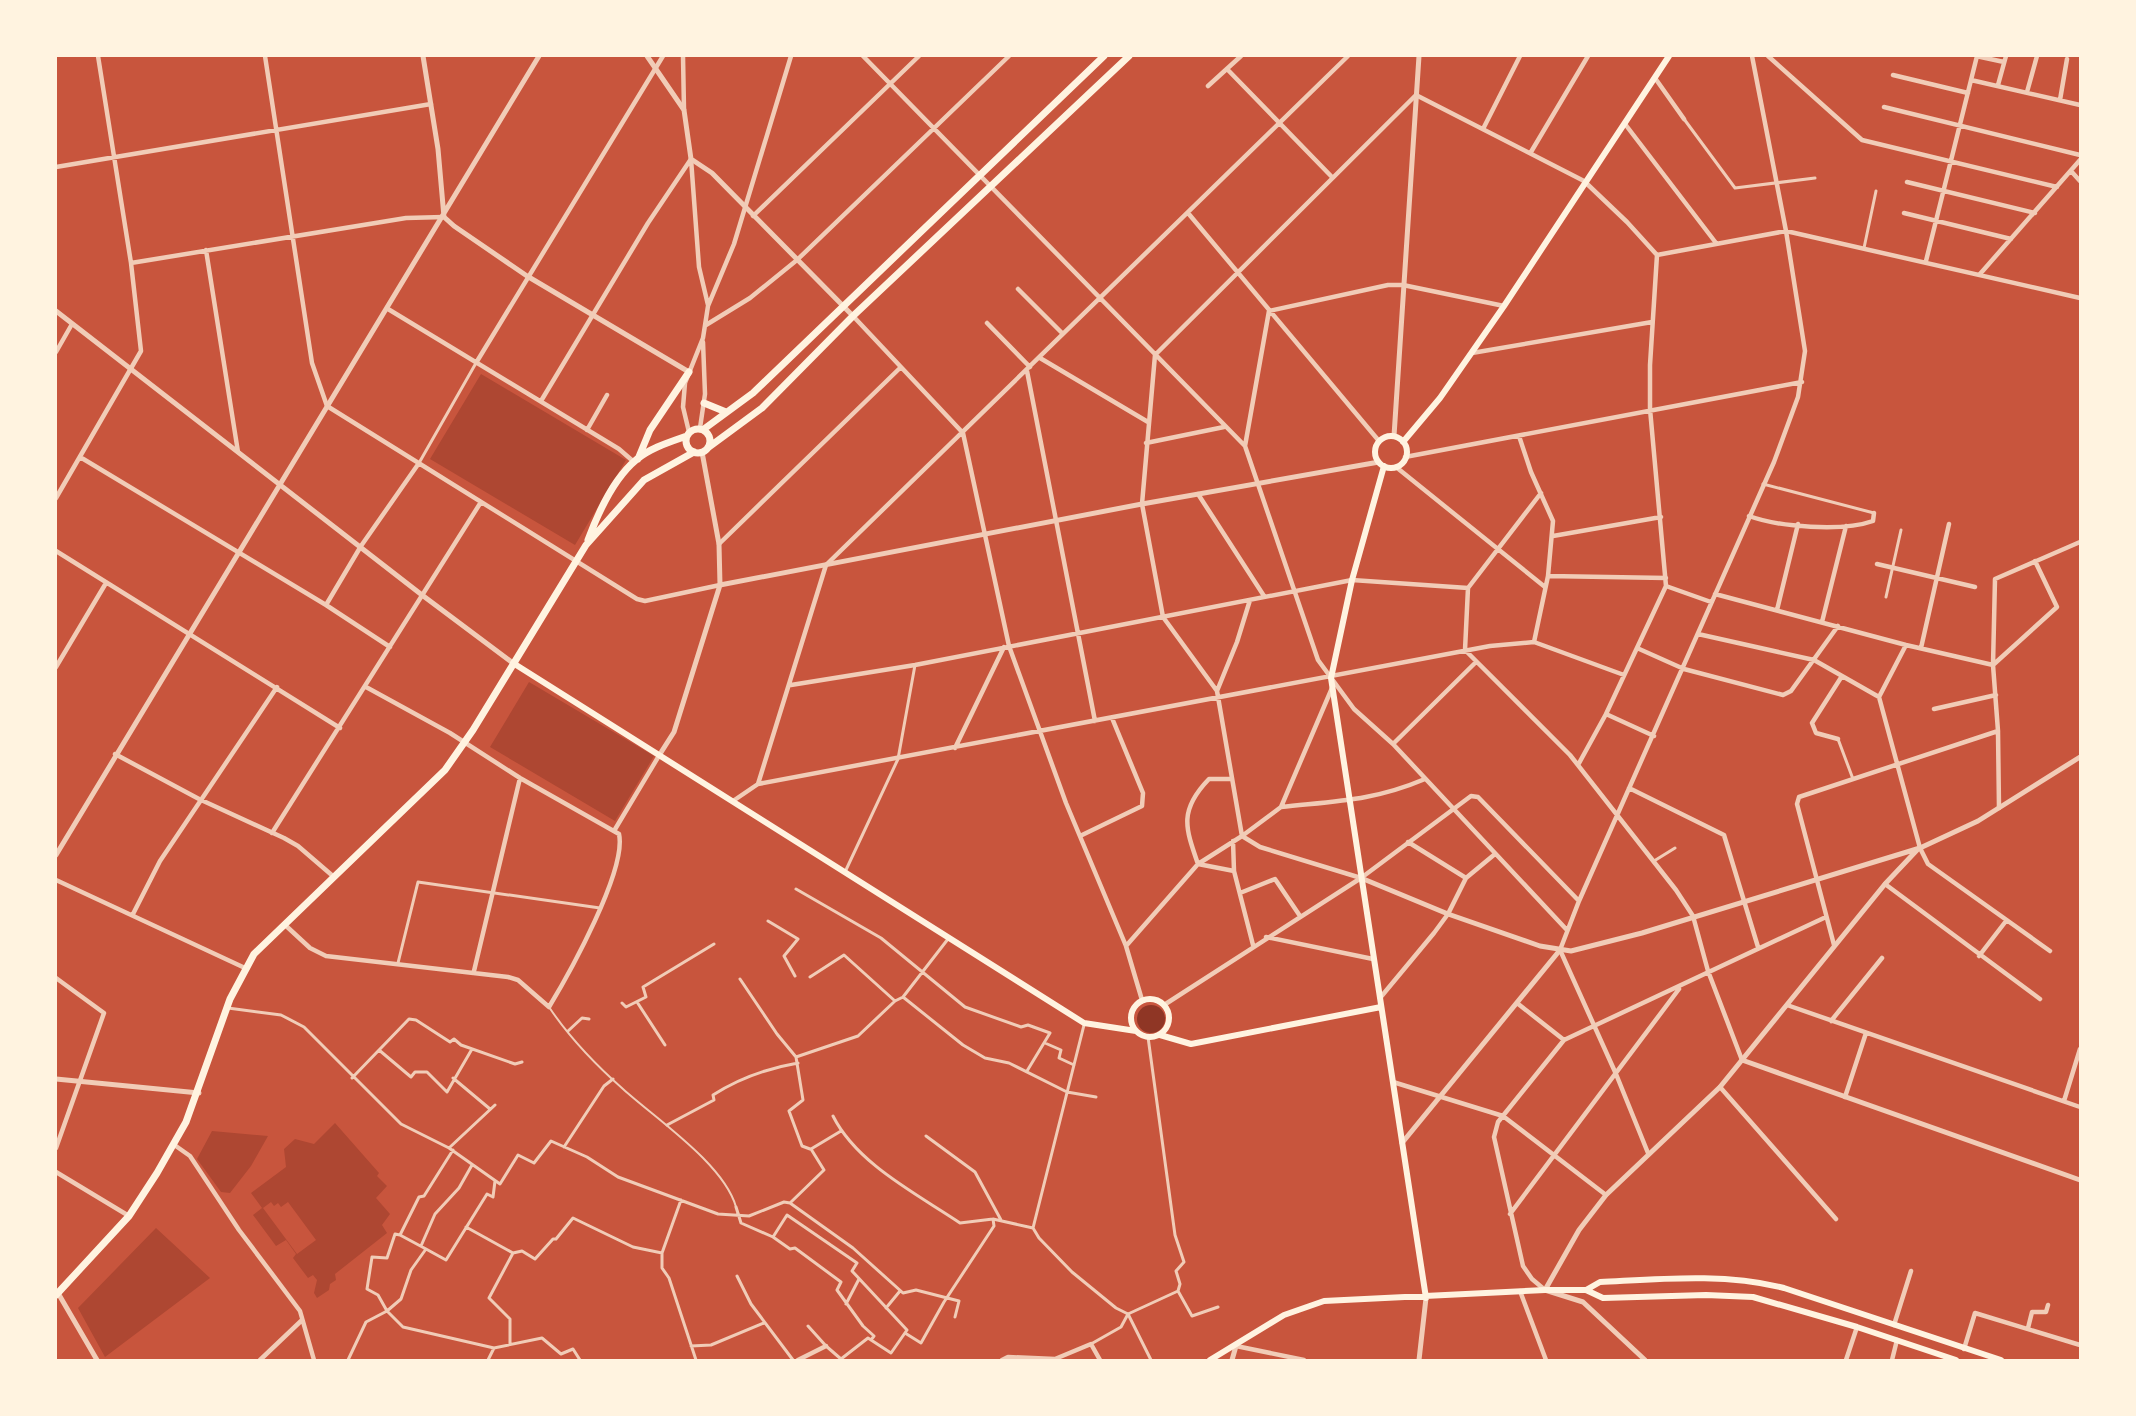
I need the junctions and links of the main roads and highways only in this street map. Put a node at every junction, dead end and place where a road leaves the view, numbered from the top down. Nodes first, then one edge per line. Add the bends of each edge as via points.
1 (1104, 56) edge
2 (1129, 56) edge
3 (1669, 56) edge
4 (689, 372) road end
5 (704, 403) road end
6 (726, 412) junction
7 (702, 429) junction
8 (688, 434) junction
9 (1403, 442) junction
10 (709, 447) junction
11 (694, 452) junction
12 (636, 460) junction
13 (1381, 464) junction
14 (586, 545) junction
15 (513, 663) junction
16 (1381, 1006) junction
17 (1136, 1031) junction
18 (1160, 1035) junction
19 (1586, 1290) junction
20 (57, 1294) edge
21 (1426, 1298) junction
22 (1210, 1360) edge
23 (1956, 1360) edge
24 (2001, 1360) edge

1 - 6 main road via 753,393
2 - 10 main road via 853,316 762,408
3 - 9 main road via 1504,306 1440,398
4 - 12 main road via 651,429
5 - 6 main road
6 - 7 main road
7 - 8 main road
7 - 10 main road via 710,438
8 - 11 main road via 686,443
8 - 12 main road
9 - 13 main road via 1405,457 1396,466
9 - 13 main road via 1394,436 1379,441 1375,449
10 - 11 main road via 702,453
11 - 14 main road via 644,480
12 - 14 main road via 609,497
13 - 16 main road via 1331,678
14 - 15 main road
15 - 17 main road via 1084,1023
15 - 20 main road via 465,743 434,782 260,947 245,968 227,1008 199,1093 173,1144 129,1216
16 - 18 main road via 1191,1044
16 - 21 main road
17 - 18 main road via 1148,1037
17 - 18 main road via 1131,1014 1142,1000 1154,999 1164,1005 1169,1018
19 - 21 main road
19 - 23 main road via 1604,1298 1753,1297
19 - 24 main road via 1600,1282 1706,1277 1751,1281 1784,1288
21 - 22 main road via 1324,1301 1284,1315

